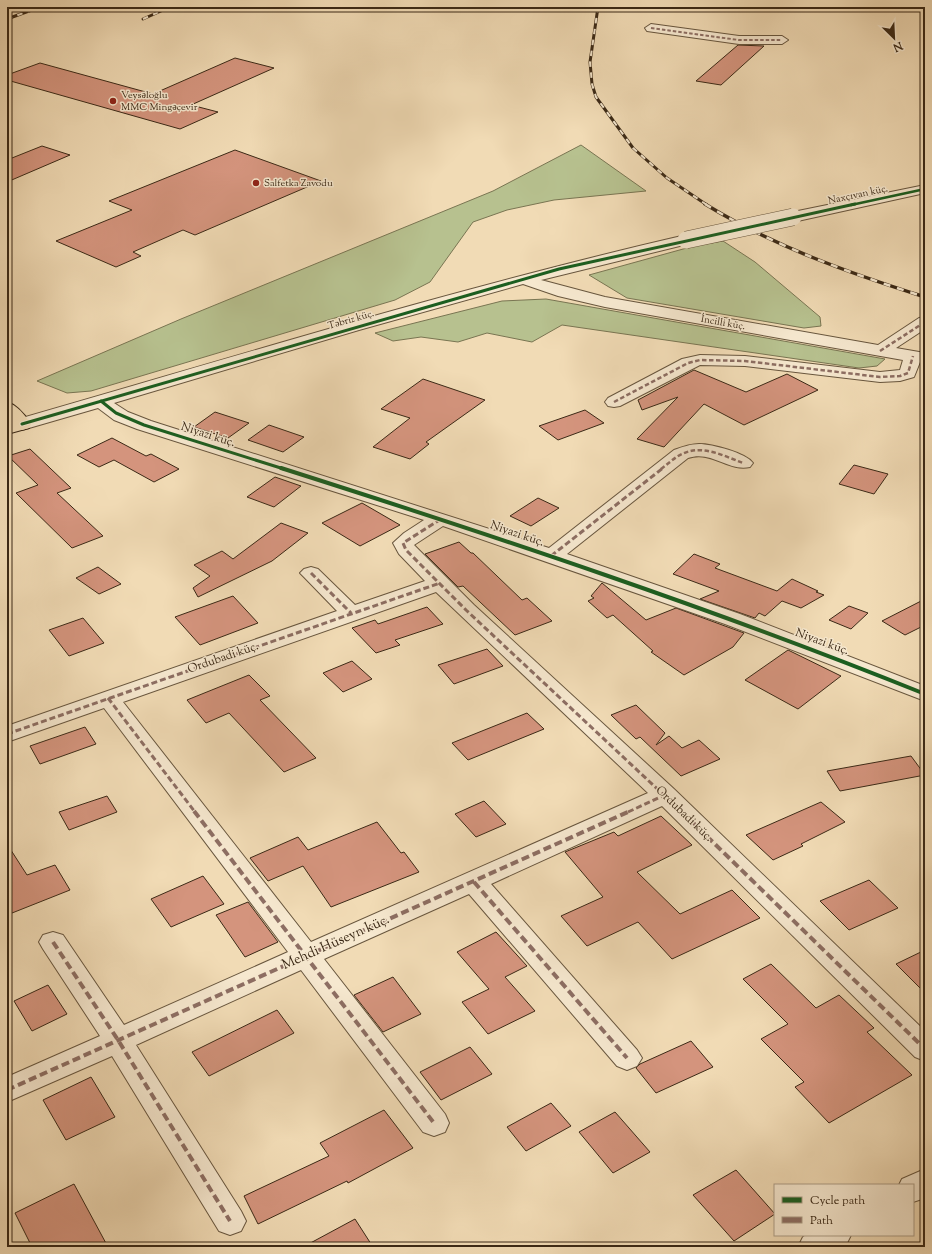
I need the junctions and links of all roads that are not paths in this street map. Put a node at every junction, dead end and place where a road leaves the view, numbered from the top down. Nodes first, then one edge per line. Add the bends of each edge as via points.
1 (651, 28) dead end
2 (782, 40) dead end
3 (925, 189) edge
4 (686, 240) joint
5 (524, 279) junction
6 (925, 322) edge
7 (880, 351) junction
8 (919, 357) edge
9 (100, 401) junction
10 (614, 402) dead end
11 (7, 408) edge
12 (15, 426) edge
13 (743, 464) dead end
14 (441, 519) junction
15 (552, 556) junction
16 (311, 573) dead end
17 (440, 583) junction
18 (351, 613) junction
19 (925, 694) edge
20 (108, 698) junction
21 (7, 734) edge
22 (665, 795) junction
23 (474, 882) junction
24 (53, 942) dead end
25 (307, 956) junction
26 (118, 1040) junction
27 (925, 1049) edge
28 (627, 1058) dead end
29 (7, 1090) edge
30 (434, 1123) dead end
31 (925, 1182) edge
32 (914, 1188) edge
33 (230, 1221) dead end
34 (833, 1236) edge
35 (814, 1247) edge

1 - 2 street via 739,40
3 - 4 street, Naxçıvan küç., bridge
4 - 5 street, Təbriz küç.
5 - 7 street, İncilli küç. via 565,293 628,306
5 - 9 street, Təbriz küç.
6 - 7 street
7 - 8 street, İncilli küç.
8 - 10 street via 908,373 886,377 745,361 700,360
9 - 12 street, Təbriz küç.
9 - 14 street, Niyazi küç. via 113,412 144,425
11 - 12 main road
13 - 15 street via 706,450 693,449 681,454
14 - 15 street, Niyazi küç.
14 - 17 street, Ordubadi küç. via 403,543 406,550
15 - 19 street, Niyazi küç. via 856,665
16 - 18 street
17 - 18 street, Ordubadi küç.
17 - 22 street, Ordubadi küç.
18 - 20 street, Ordubadi küç.
20 - 21 street, Ordubadi küç.
20 - 25 street
22 - 23 street, Mehdi Hüseyn küç.
22 - 27 street, Ordubadi küç.
23 - 25 street, Mehdi Hüseyn küç.
23 - 28 street
24 - 26 street
25 - 26 street, Mehdi Hüseyn küç.
25 - 30 street
26 - 29 street, Mehdi Hüseyn küç.
26 - 33 street
31 - 32 street
34 - 35 street

